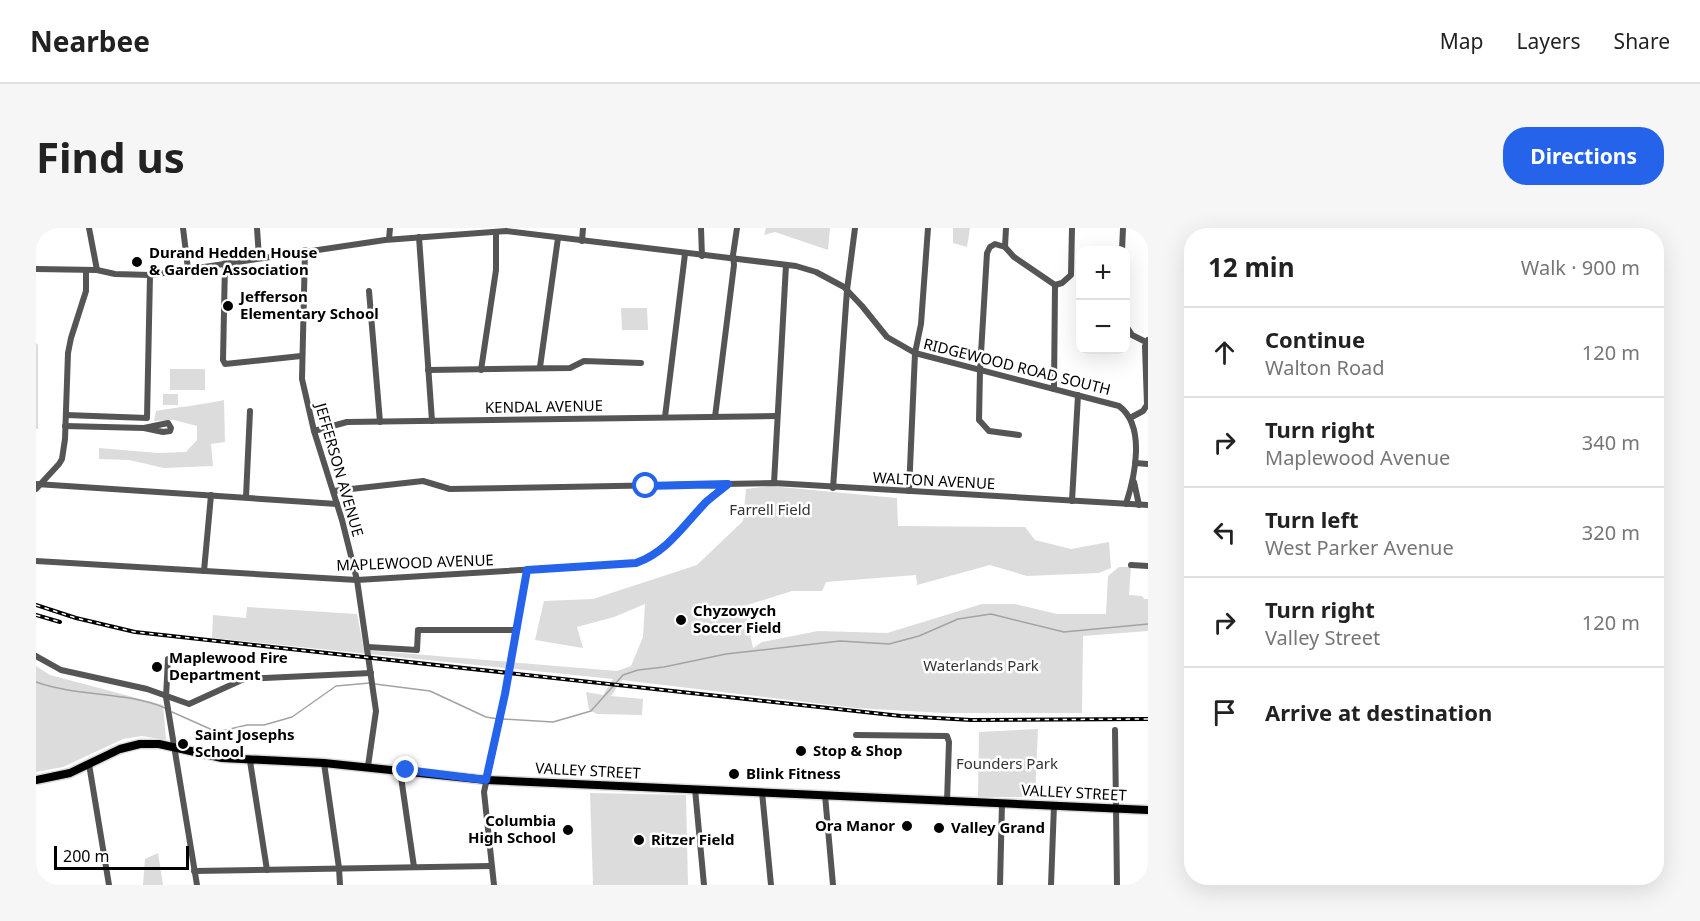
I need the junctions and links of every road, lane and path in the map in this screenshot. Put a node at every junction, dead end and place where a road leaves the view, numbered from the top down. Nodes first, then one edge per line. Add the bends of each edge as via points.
1 (89, 228) edge
2 (183, 228) edge
3 (258, 228) edge
4 (390, 228) edge
5 (583, 228) edge
6 (701, 228) edge
7 (737, 228) edge
8 (855, 228) edge
9 (928, 228) edge
10 (1006, 228) edge
11 (1072, 228) edge
12 (1123, 228) edge
13 (496, 232) junction
14 (419, 237) junction
15 (558, 238) junction
16 (389, 239) junction
17 (582, 241) junction
18 (1122, 246) edge
19 (1005, 247) junction
20 (305, 250) junction
21 (685, 254) junction
22 (702, 256) junction
23 (259, 258) junction
24 (734, 259) junction
25 (225, 263) junction
26 (786, 265) junction
27 (36, 269) edge
28 (188, 269) junction
29 (86, 270) junction
30 (97, 270) junction
31 (150, 276) junction
32 (1054, 285) junction
33 (847, 290) junction
34 (369, 291) dead end
35 (1130, 332) edge
36 (1147, 341) edge
37 (915, 353) junction
38 (301, 356) junction
39 (641, 363) dead end
40 (540, 368) junction
41 (428, 370) junction
42 (481, 370) junction
43 (980, 370) junction
44 (1054, 389) junction
45 (1078, 395) junction
46 (250, 411) dead end
47 (66, 415) junction
48 (776, 416) junction
49 (665, 417) junction
50 (715, 417) junction
51 (1130, 418) junction
52 (432, 421) junction
53 (380, 422) junction
54 (65, 426) junction
55 (144, 428) dead end
56 (314, 431) junction
57 (1019, 435) dead end
58 (1135, 464) junction
59 (1148, 464) edge
60 (1134, 479) junction
61 (774, 483) junction
62 (728, 484) junction
63 (38, 485) edge
64 (833, 488) junction
65 (333, 491) junction
66 (909, 491) junction
67 (211, 495) junction
68 (246, 497) junction
69 (1072, 501) junction
70 (337, 504) junction
71 (1126, 504) junction
72 (1139, 505) junction
73 (1148, 505) edge
74 (36, 561) edge
75 (1131, 565) dead end
76 (1148, 566) edge
77 (527, 570) junction
78 (204, 571) junction
79 (357, 580) junction
80 (516, 630) junction
81 (368, 648) junction
82 (36, 656) edge
83 (168, 659) dead end
84 (371, 673) junction
85 (167, 700) junction
86 (1115, 730) dead end
87 (856, 735) dead end
88 (174, 746) junction
89 (250, 760) junction
90 (324, 763) junction
91 (89, 764) junction
92 (368, 766) junction
93 (400, 770) junction
94 (36, 780) edge
95 (486, 780) junction
96 (695, 789) junction
97 (762, 792) junction
98 (825, 795) junction
99 (947, 802) junction
100 (1002, 803) junction
101 (1054, 805) junction
102 (1117, 809) junction
103 (1148, 810) edge
104 (491, 866) junction
105 (414, 867) junction
106 (339, 868) junction
107 (267, 870) junction
108 (194, 871) junction
109 (109, 885) edge
110 (197, 885) edge
111 (340, 885) edge
112 (494, 885) edge
113 (704, 885) edge
114 (771, 885) edge
115 (833, 885) edge
116 (1000, 885) edge
117 (1051, 885) edge
118 (1117, 885) edge

1 - 30 street
2 - 28 street
3 - 23 street
4 - 16 street
5 - 17 street
6 - 22 street
7 - 24 street
8 - 33 street
9 - 37 street
10 - 19 street
11 - 32 street via 1071,275
12 - 18 street
13 - 14 street, RIDGEWOOD ROAD SOUTH
13 - 15 street, RIDGEWOOD ROAD SOUTH
13 - 42 street via 496,270
14 - 16 street, RIDGEWOOD ROAD SOUTH
14 - 41 street
15 - 17 street, RIDGEWOOD ROAD SOUTH
15 - 40 street
16 - 20 street, RIDGEWOOD ROAD SOUTH
17 - 21 street, RIDGEWOOD ROAD SOUTH
19 - 32 street
19 - 43 street via 995,244 987,253
20 - 23 street, RIDGEWOOD ROAD SOUTH
20 - 38 street, JEFFERSON AVENUE
21 - 22 street, RIDGEWOOD ROAD SOUTH
21 - 49 street
22 - 24 street, RIDGEWOOD ROAD SOUTH
23 - 25 street, RIDGEWOOD ROAD SOUTH
24 - 26 street, RIDGEWOOD ROAD SOUTH
24 - 50 street
25 - 28 street, RIDGEWOOD ROAD SOUTH
25 - 38 street via 225,364
26 - 33 street, RIDGEWOOD ROAD SOUTH via 816,272
26 - 48 street
27 - 29 street, RIDGEWOOD ROAD SOUTH
28 - 31 street, RIDGEWOOD ROAD SOUTH
29 - 30 street, RIDGEWOOD ROAD SOUTH
29 - 47 street via 86,291 70,338
30 - 31 street, RIDGEWOOD ROAD SOUTH
31 - 47 street via 147,418
32 - 44 street
33 - 37 street, RIDGEWOOD ROAD SOUTH via 889,339
33 - 64 street
34 - 53 street
35 - 36 street
36 - 51 street via 1147,405
37 - 43 street, RIDGEWOOD ROAD SOUTH
37 - 66 street
38 - 56 street, JEFFERSON AVENUE
39 - 40 street via 584,361 570,368
40 - 42 street
41 - 42 street
41 - 52 street
43 - 44 street, RIDGEWOOD ROAD SOUTH
43 - 57 street via 979,420 989,431
44 - 45 street, RIDGEWOOD ROAD SOUTH
45 - 51 street, RIDGEWOOD ROAD SOUTH via 1119,406
45 - 69 street
46 - 68 street
47 - 54 street
48 - 50 street, KENDAL AVENUE
48 - 61 street
49 - 50 street, KENDAL AVENUE
49 - 52 street, KENDAL AVENUE
51 - 58 street
52 - 53 street, KENDAL AVENUE
53 - 56 street, KENDAL AVENUE via 347,422
54 - 55 street
54 - 63 street via 62,459
56 - 65 street, JEFFERSON AVENUE
58 - 59 street
58 - 60 street
60 - 71 street
60 - 72 street
61 - 62 street, WALTON AVENUE
61 - 64 street, WALTON AVENUE
62 - 65 street, WALTON AVENUE via 450,489 423,480
62 - 77 street, MAPLEWOOD AVENUE via 647,559
63 - 67 street
64 - 66 street, WALTON AVENUE
65 - 70 street, JEFFERSON AVENUE
66 - 69 street, WALTON AVENUE
67 - 68 street
67 - 78 street
68 - 70 street
69 - 71 street, WALTON AVENUE
70 - 79 street, JEFFERSON AVENUE
71 - 72 street, WALTON AVENUE
72 - 73 street, WALTON AVENUE
74 - 78 street, MAPLEWOOD AVENUE
75 - 76 street
77 - 79 street, MAPLEWOOD AVENUE
77 - 80 street
78 - 79 street, MAPLEWOOD AVENUE
79 - 81 street, JEFFERSON AVENUE
80 - 81 street via 418,630 417,650
80 - 95 street
81 - 84 street, JEFFERSON AVENUE
82 - 85 street via 60,669 147,689
83 - 85 street
84 - 85 street via 244,679 189,704
84 - 92 street, JEFFERSON AVENUE via 376,716
85 - 88 street
86 - 102 street
87 - 99 street via 947,736
88 - 89 main road, VALLEY STREET via 222,758
88 - 91 main road, VALLEY STREET via 128,747
88 - 108 street
89 - 90 main road, VALLEY STREET
89 - 107 street
90 - 92 main road, VALLEY STREET
90 - 106 street
91 - 94 main road, VALLEY STREET via 70,773
91 - 109 street
92 - 93 main road, VALLEY STREET
93 - 95 main road, VALLEY STREET
93 - 105 street
95 - 96 main road, VALLEY STREET
95 - 104 street via 484,803
96 - 97 main road, VALLEY STREET
96 - 113 street
97 - 98 main road, VALLEY STREET
97 - 114 street
98 - 99 main road, VALLEY STREET
98 - 115 street
99 - 100 main road, VALLEY STREET
100 - 101 main road, VALLEY STREET
100 - 116 street
101 - 102 main road, VALLEY STREET
101 - 117 street
102 - 103 main road, VALLEY STREET
102 - 118 street
104 - 105 street
104 - 112 street
105 - 106 street
106 - 107 street
106 - 111 street
107 - 108 street
108 - 110 street

